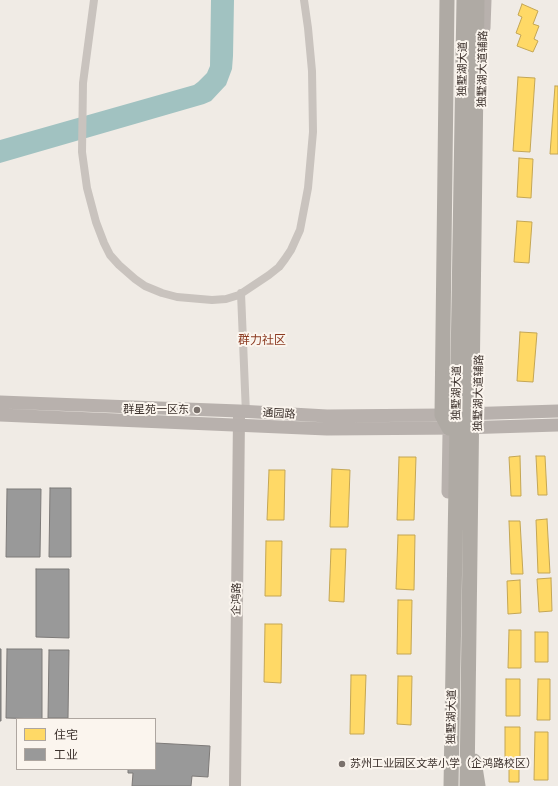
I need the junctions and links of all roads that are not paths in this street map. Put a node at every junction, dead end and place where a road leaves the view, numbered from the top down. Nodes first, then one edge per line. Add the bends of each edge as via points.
1 (94, 0) edge
2 (304, 0) edge
3 (447, 0) edge
4 (453, 0) edge
5 (464, 0) edge
6 (477, 0) edge
7 (485, 0) edge
8 (447, 259) junction
9 (443, 283) junction
10 (242, 293) junction
11 (451, 301) junction
12 (0, 402) edge
13 (558, 411) edge
14 (243, 412) junction
15 (478, 414) junction
16 (0, 415) edge
17 (453, 420) junction
18 (558, 425) edge
19 (242, 426) junction
20 (478, 428) junction
21 (468, 726) junction
22 (234, 786) edge
23 (444, 786) edge
24 (451, 786) edge
25 (467, 786) edge
26 (473, 786) edge
27 (478, 786) edge

1 - 10 street via 86,59 82,143 87,188 96,222 107,249 119,265 145,286 171,296 212,300 226,299
2 - 10 street via 312,72 313,121 311,167 305,207 298,235 285,259 262,281
3 - 8 highway
4 - 8 main road
5 - 24 highway, 独墅湖大道
6 - 21 highway, 独墅湖大道
7 - 15 main road, 独墅湖大道辅路
8 - 9 highway
8 - 11 main road
8 - 17 main road via 463,282
9 - 11 highway
9 - 17 highway
10 - 14 street
11 - 17 main road
12 - 14 main road, 通园路
13 - 15 main road, 通园路
14 - 17 main road, 通园路
14 - 19 street, 企鸿路
15 - 17 main road, 通园路
15 - 20 main road, 独墅湖大道辅路
16 - 19 main road, 通园路
17 - 19 main road, 通园路 via 327,429
17 - 20 main road, 通园路
17 - 23 main road
18 - 20 main road, 通园路
19 - 22 street, 企鸿路
20 - 26 main road, 独墅湖大道辅路
21 - 25 highway, 独墅湖大道
21 - 27 highway

